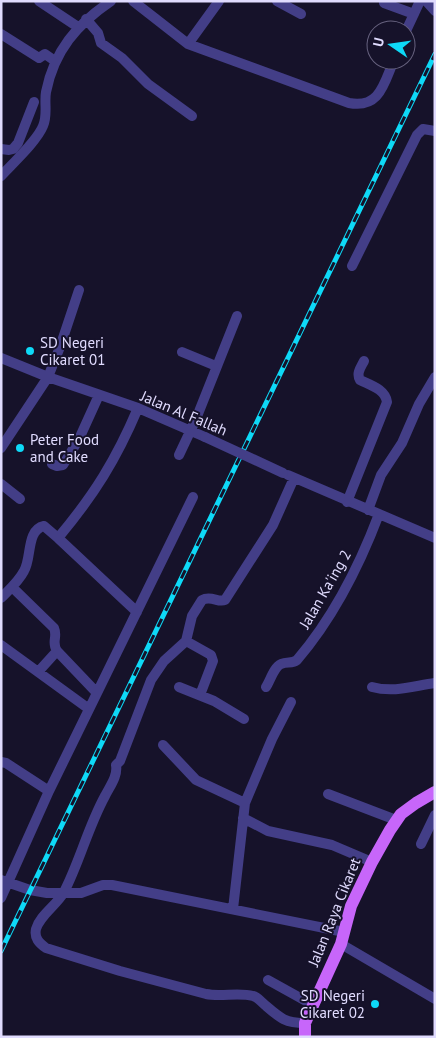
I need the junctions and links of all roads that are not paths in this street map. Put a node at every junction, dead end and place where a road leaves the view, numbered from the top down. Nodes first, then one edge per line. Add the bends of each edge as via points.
1 (110, 1) edge
2 (133, 1) edge
3 (219, 1) edge
4 (277, 1) edge
5 (420, 1) edge
6 (426, 1) edge
7 (44, 3) edge
8 (384, 3) dead end
9 (435, 11) edge
10 (301, 14) dead end
11 (414, 14) junction
12 (86, 19) junction
13 (411, 20) edge
14 (78, 27) junction
15 (1, 34) edge
16 (188, 44) junction
17 (55, 61) junction
18 (389, 70) edge
19 (34, 102) dead end
20 (192, 116) dead end
21 (435, 131) edge
22 (1, 149) edge
23 (1, 176) edge
24 (352, 266) dead end
25 (79, 290) dead end
26 (237, 316) dead end
27 (182, 352) dead end
28 (1, 358) edge
29 (364, 361) dead end
30 (216, 366) junction
31 (48, 377) junction
32 (435, 377) edge
33 (100, 395) junction
34 (138, 408) junction
35 (190, 431) junction
36 (5, 436) edge
37 (1, 448) edge
38 (179, 455) dead end
39 (52, 464) dead end
40 (294, 478) junction
41 (1, 484) edge
42 (194, 497) dead end
43 (20, 499) dead end
44 (347, 502) junction
45 (368, 510) junction
46 (379, 514) junction
47 (58, 538) junction
48 (435, 538) edge
49 (12, 587) junction
50 (1, 598) edge
51 (137, 612) junction
52 (186, 641) junction
53 (1, 645) edge
54 (57, 651) junction
55 (38, 672) junction
56 (435, 683) edge
57 (179, 687) dead end
58 (266, 687) dead end
59 (372, 687) dead end
60 (97, 693) junction
61 (200, 695) junction
62 (291, 702) dead end
63 (89, 709) junction
64 (244, 719) dead end
65 (163, 745) dead end
66 (1, 762) edge
67 (49, 791) junction
68 (435, 792) edge
69 (328, 794) dead end
70 (245, 803) junction
71 (243, 818) junction
72 (434, 818) edge
73 (396, 820) junction
74 (421, 844) dead end
75 (372, 862) junction
76 (5, 881) edge
77 (63, 894) junction
78 (1, 898) edge
79 (233, 909) junction
80 (342, 938) junction
81 (268, 980) dead end
82 (435, 999) edge
83 (313, 1005) junction
84 (305, 1024) junction
85 (306, 1037) edge

1 - 12 street
2 - 16 street
3 - 16 street
4 - 10 street
5 - 11 street
6 - 9 street
7 - 14 street
8 - 11 street
11 - 13 street
12 - 14 street
12 - 20 street via 98,33 101,43 122,58 148,84
14 - 17 street
15 - 17 street via 39,58 45,54
16 - 18 street via 360,105 376,98
17 - 23 street via 46,94 43,126
19 - 22 street via 18,143 13,149
21 - 24 street via 424,129 417,135
25 - 31 street
26 - 30 street
27 - 30 street
28 - 31 street, Jalan Al Fallah
29 - 44 street via 359,370 360,380 382,392 387,402
30 - 35 street
31 - 33 street, Jalan Al Fallah
31 - 36 street
32 - 45 street via 402,443 380,475
33 - 34 street, Jalan Al Fallah
33 - 39 street via 63,465
34 - 35 street, Jalan Al Fallah
34 - 47 street via 110,468
35 - 38 street
35 - 40 street, Jalan Al Fallah, bridge
36 - 37 street
40 - 44 street, Jalan Al Fallah
40 - 52 street via 273,525 228,596 223,601 202,600 192,616
41 - 43 street
42 - 51 street
44 - 45 street, Jalan Al Fallah
45 - 46 street, Jalan Al Fallah
46 - 48 street, Jalan Al Fallah
46 - 58 street, Jalan Ka'ing 2 via 360,560 325,625 297,660 277,667
47 - 49 street via 43,526 35,532 27,565
47 - 51 street
49 - 50 street
49 - 54 street via 54,628
51 - 60 street
52 - 61 street via 211,655 213,662
52 - 77 street via 151,680 116,765 117,772
53 - 55 street
54 - 55 street
54 - 60 street
55 - 63 street
56 - 59 street via 399,690
57 - 61 street
60 - 63 street
61 - 64 street
62 - 70 street
63 - 67 street
65 - 70 street via 196,780
66 - 67 street
67 - 76 street
68 - 73 main road, Jalan Raya Cikaret
69 - 73 street
70 - 71 street
71 - 75 street via 268,830 332,845
71 - 79 street
72 - 74 street
73 - 75 main road, Jalan Raya Cikaret
75 - 80 main road, Jalan Raya Cikaret via 351,906
76 - 77 street via 30,890
76 - 78 street
77 - 79 street via 112,885
77 - 84 street via 36,928 39,943 46,948 206,994 252,996 281,1019
79 - 80 street
80 - 82 street
80 - 83 main road, Jalan Raya Cikaret
81 - 83 street
83 - 84 main road, Jalan Raya Cikaret
84 - 85 main road, Jalan Raya Cikaret

